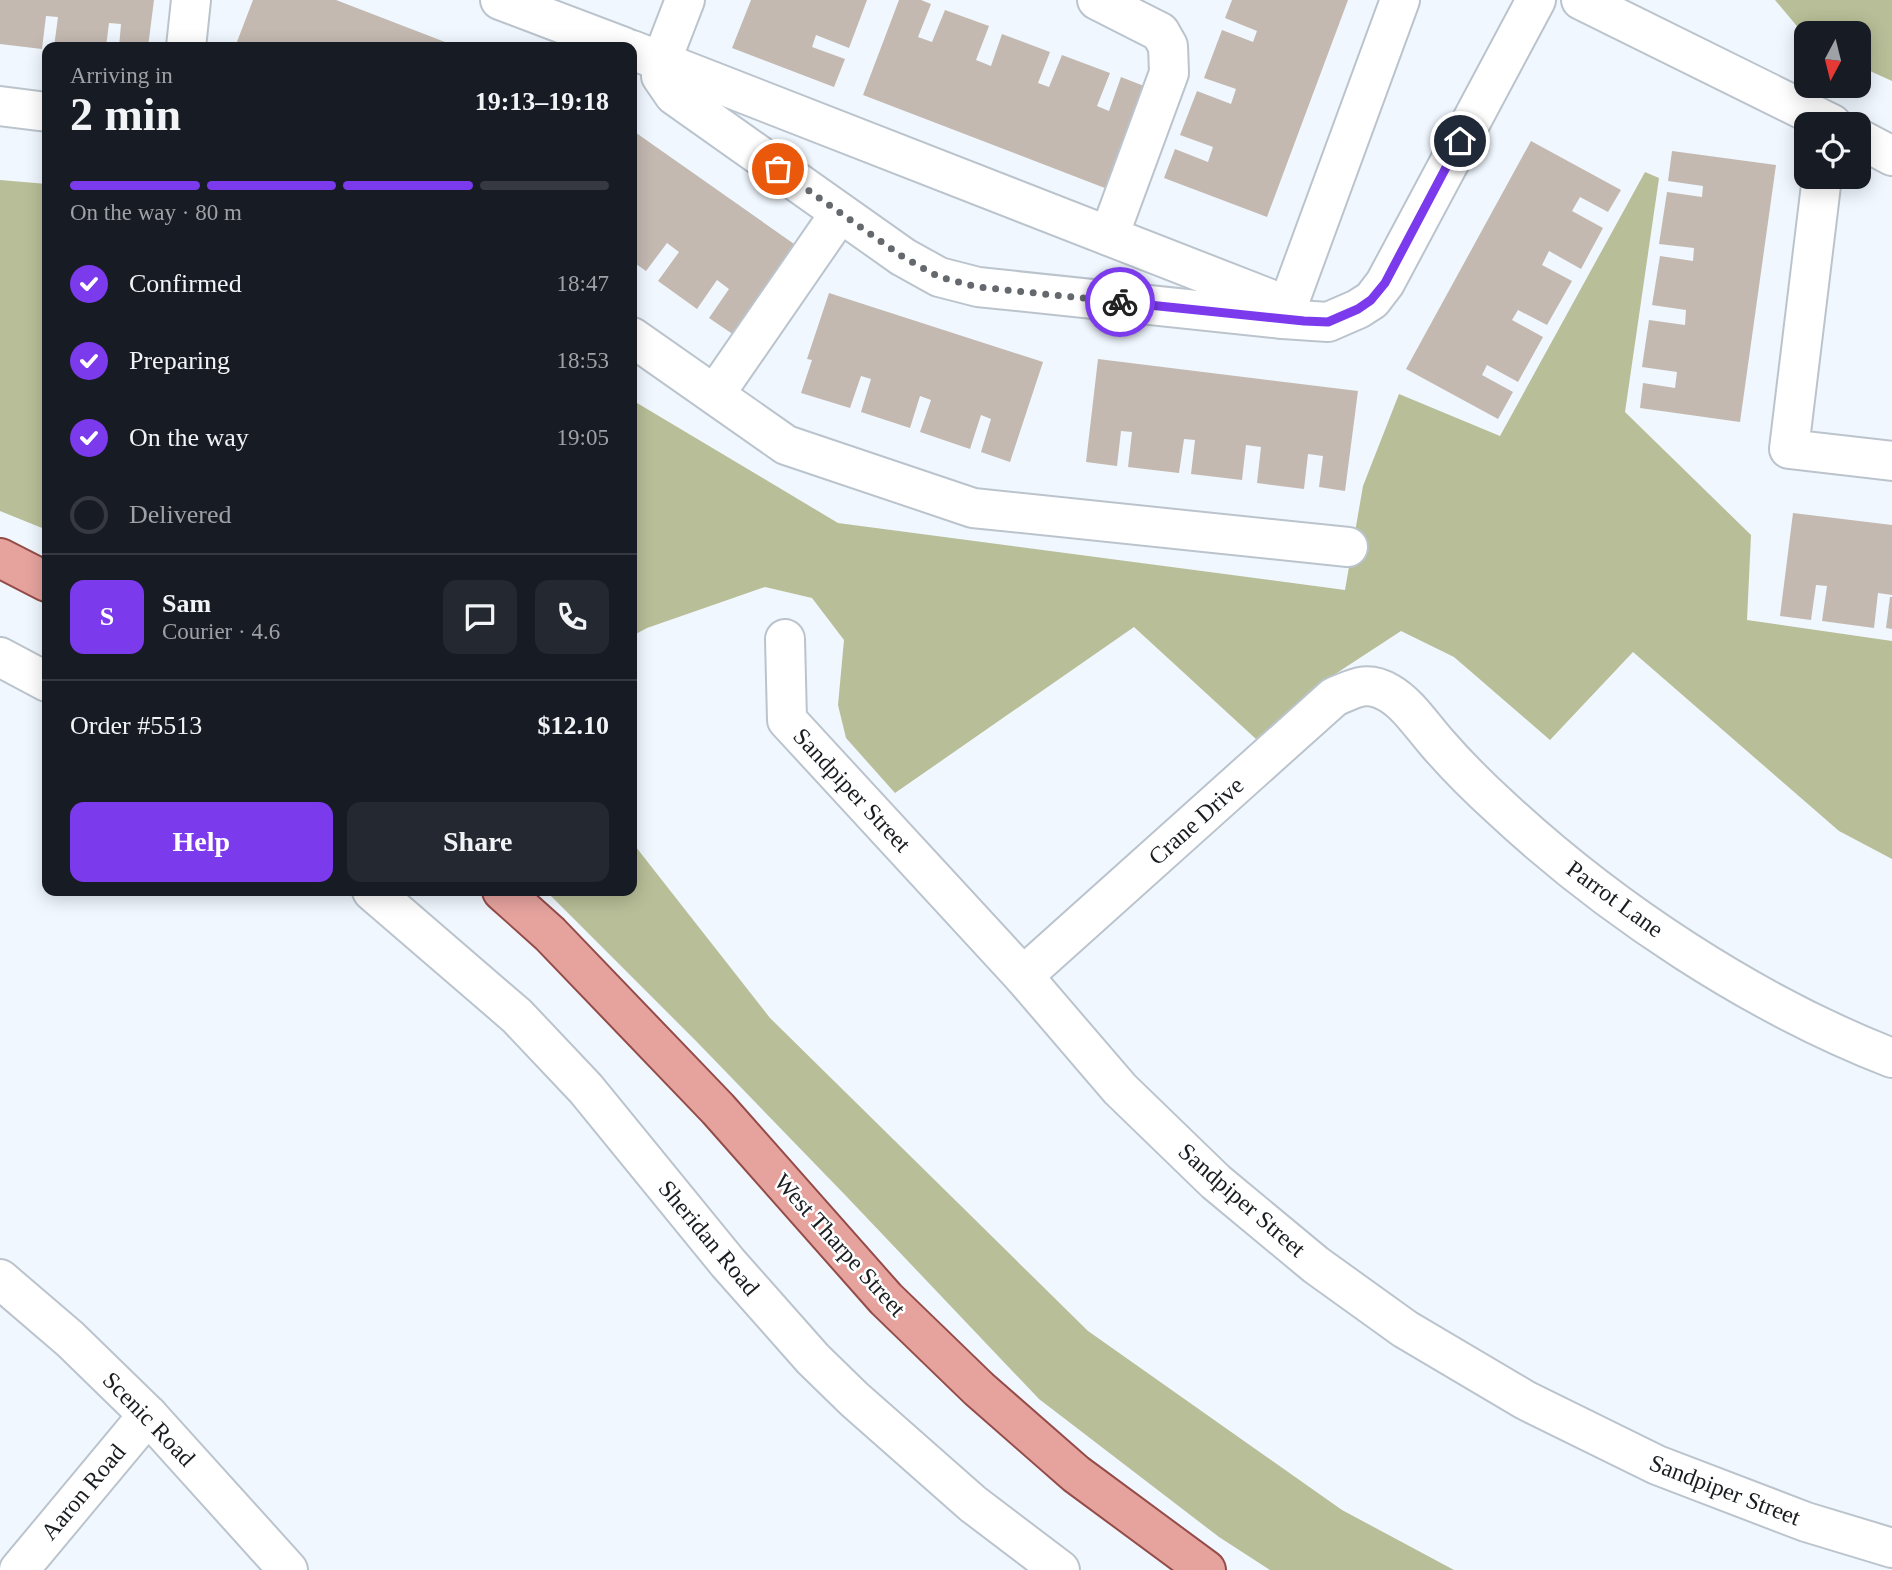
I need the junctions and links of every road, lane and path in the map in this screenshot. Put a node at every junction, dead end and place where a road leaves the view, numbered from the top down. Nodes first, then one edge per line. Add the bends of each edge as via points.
1 (191, 0) edge
2 (500, 0) edge
3 (685, 0) edge
4 (1097, 0) edge
5 (1400, 0) edge
6 (1536, 0) edge
7 (1580, 0) edge
8 (187, 42) edge
9 (611, 42) edge
10 (647, 56) edge
11 (0, 106) edge
12 (42, 111) edge
13 (1805, 112) edge
14 (1871, 145) edge
15 (1892, 156) edge
16 (1821, 189) edge
17 (840, 213) junction
18 (1109, 236) junction
19 (1285, 313) junction
20 (637, 340) edge
21 (715, 394) junction
22 (1892, 461) edge
23 (1348, 547) dead end
24 (0, 558) edge
25 (42, 579) edge
26 (785, 639) dead end
27 (0, 657) edge
28 (42, 679) edge
29 (1378, 688) joint
30 (378, 896) edge
31 (508, 896) edge
32 (1023, 976) junction
33 (1892, 1058) edge
34 (0, 1279) edge
35 (148, 1415) junction
36 (1892, 1548) edge
37 (19, 1570) edge
38 (288, 1570) edge
39 (1060, 1570) edge
40 (1206, 1570) edge

1 - 8 street
2 - 9 street
3 - 10 street
4 - 18 street via 1160,32 1168,46 1169,73
5 - 19 street
6 - 19 street via 1385,283 1358,309 1328,322
7 - 13 street
10 - 17 street via 674,95
10 - 18 street
11 - 12 street
14 - 15 street
16 - 22 street via 1789,449
17 - 19 street via 939,277 978,287
17 - 21 street
18 - 19 street
20 - 21 street
21 - 23 street via 786,444 973,508
24 - 25 main road
26 - 32 street, Sandpiper Street via 787,720
27 - 28 street
29 - 32 street, Crane Drive via 1363,685 1334,696
29 - 33 street, Parrot Lane via 1408,709 1500,807 1593,887 1691,954 1787,1010
30 - 39 street, Sheridan Road via 517,1016 586,1089 813,1359 973,1504
31 - 40 main road, West Tharpe Street via 718,1109 886,1299 979,1390 1076,1474
32 - 36 street, Sandpiper Street via 1120,1089 1216,1182 1316,1265 1405,1329 1525,1400 1657,1465 1806,1522
34 - 35 street, Scenic Road
35 - 37 street, Aaron Road
35 - 38 street, Scenic Road

